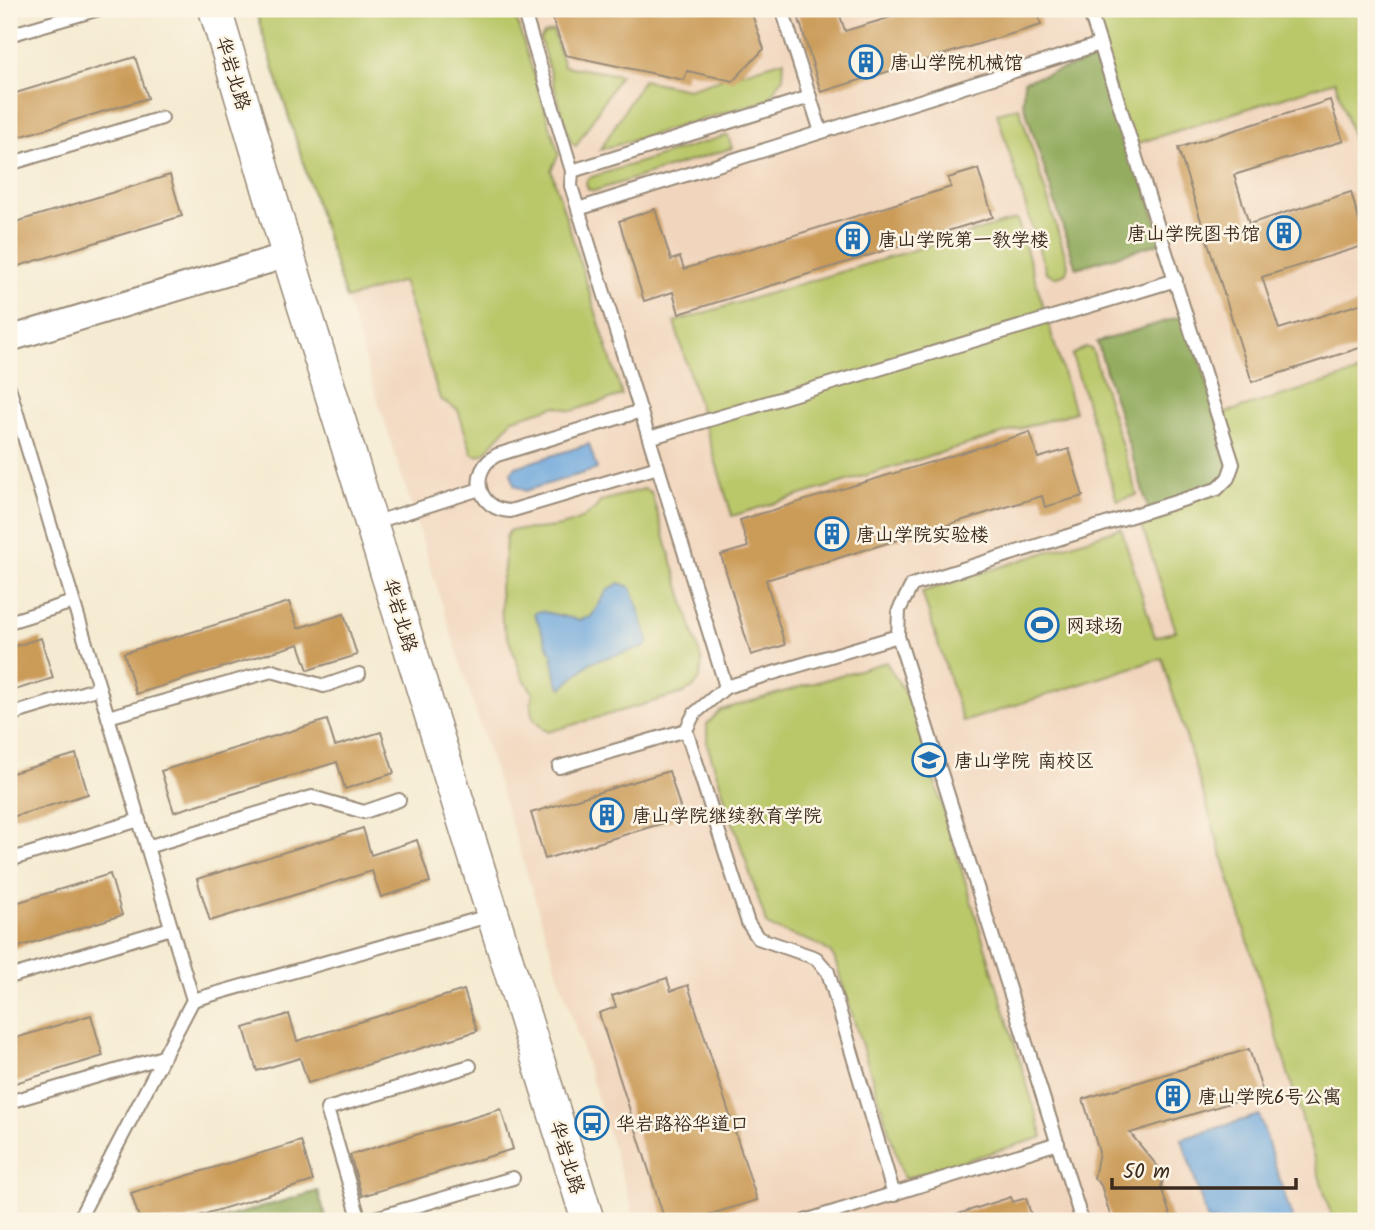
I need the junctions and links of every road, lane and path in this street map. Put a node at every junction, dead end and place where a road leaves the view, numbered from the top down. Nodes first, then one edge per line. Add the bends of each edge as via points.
1 (99, 9) edge
2 (215, 9) edge
3 (523, 9) edge
4 (782, 9) edge
5 (1089, 9) edge
6 (9, 35) edge
7 (1100, 44) junction
8 (810, 97) junction
9 (162, 118) dead end
10 (821, 132) junction
11 (9, 164) edge
12 (572, 171) junction
13 (578, 209) junction
14 (288, 255) junction
15 (1175, 281) junction
16 (9, 339) edge
17 (9, 387) edge
18 (641, 411) junction
19 (649, 438) junction
20 (658, 467) junction
21 (480, 489) junction
22 (373, 523) junction
23 (74, 602) junction
24 (9, 622) edge
25 (898, 636) junction
26 (359, 674) dead end
27 (726, 687) junction
28 (99, 688) junction
29 (9, 715) edge
30 (108, 717) junction
31 (686, 730) junction
32 (559, 767) dead end
33 (399, 800) dead end
34 (139, 820) junction
35 (147, 847) junction
36 (9, 860) edge
37 (493, 915) junction
38 (171, 928) junction
39 (9, 977) edge
40 (193, 1000) junction
41 (163, 1057) junction
42 (470, 1066) dead end
43 (9, 1102) edge
44 (1058, 1143) junction
45 (513, 1178) dead end
46 (894, 1195) junction
47 (78, 1221) edge
48 (363, 1221) edge
49 (587, 1221) edge
50 (805, 1221) edge
51 (1082, 1221) edge

1 - 6 lane
2 - 14 street, 华岩北路
3 - 12 lane
4 - 8 lane
5 - 7 lane
7 - 10 lane
7 - 15 lane
8 - 10 lane
8 - 12 lane
9 - 11 lane
10 - 13 lane
12 - 13 lane
13 - 18 lane
14 - 16 street
14 - 22 street, 华岩北路
15 - 19 lane
15 - 25 lane via 1233,464 1228,478 1217,489 912,585 899,610
17 - 23 lane
18 - 19 lane
18 - 21 lane via 497,455 479,474
19 - 20 lane
20 - 21 lane via 510,511 492,508
20 - 27 lane
21 - 22 lane
22 - 37 street, 华岩北路
23 - 24 lane
23 - 28 lane
25 - 27 lane
25 - 44 lane
26 - 30 lane via 324,686 272,671
27 - 31 lane via 694,714
28 - 29 lane
28 - 30 lane
30 - 34 lane
31 - 32 lane
31 - 46 lane via 748,923 758,938 816,958 828,972
33 - 35 lane via 363,812 312,797
34 - 35 lane
34 - 36 lane
35 - 38 lane
37 - 40 lane
37 - 49 street, 华岩北路
38 - 39 lane
38 - 40 lane
40 - 41 lane
41 - 43 lane
41 - 47 lane
42 - 48 lane via 327,1109
44 - 46 lane
44 - 51 lane
45 - 48 lane
46 - 50 lane

